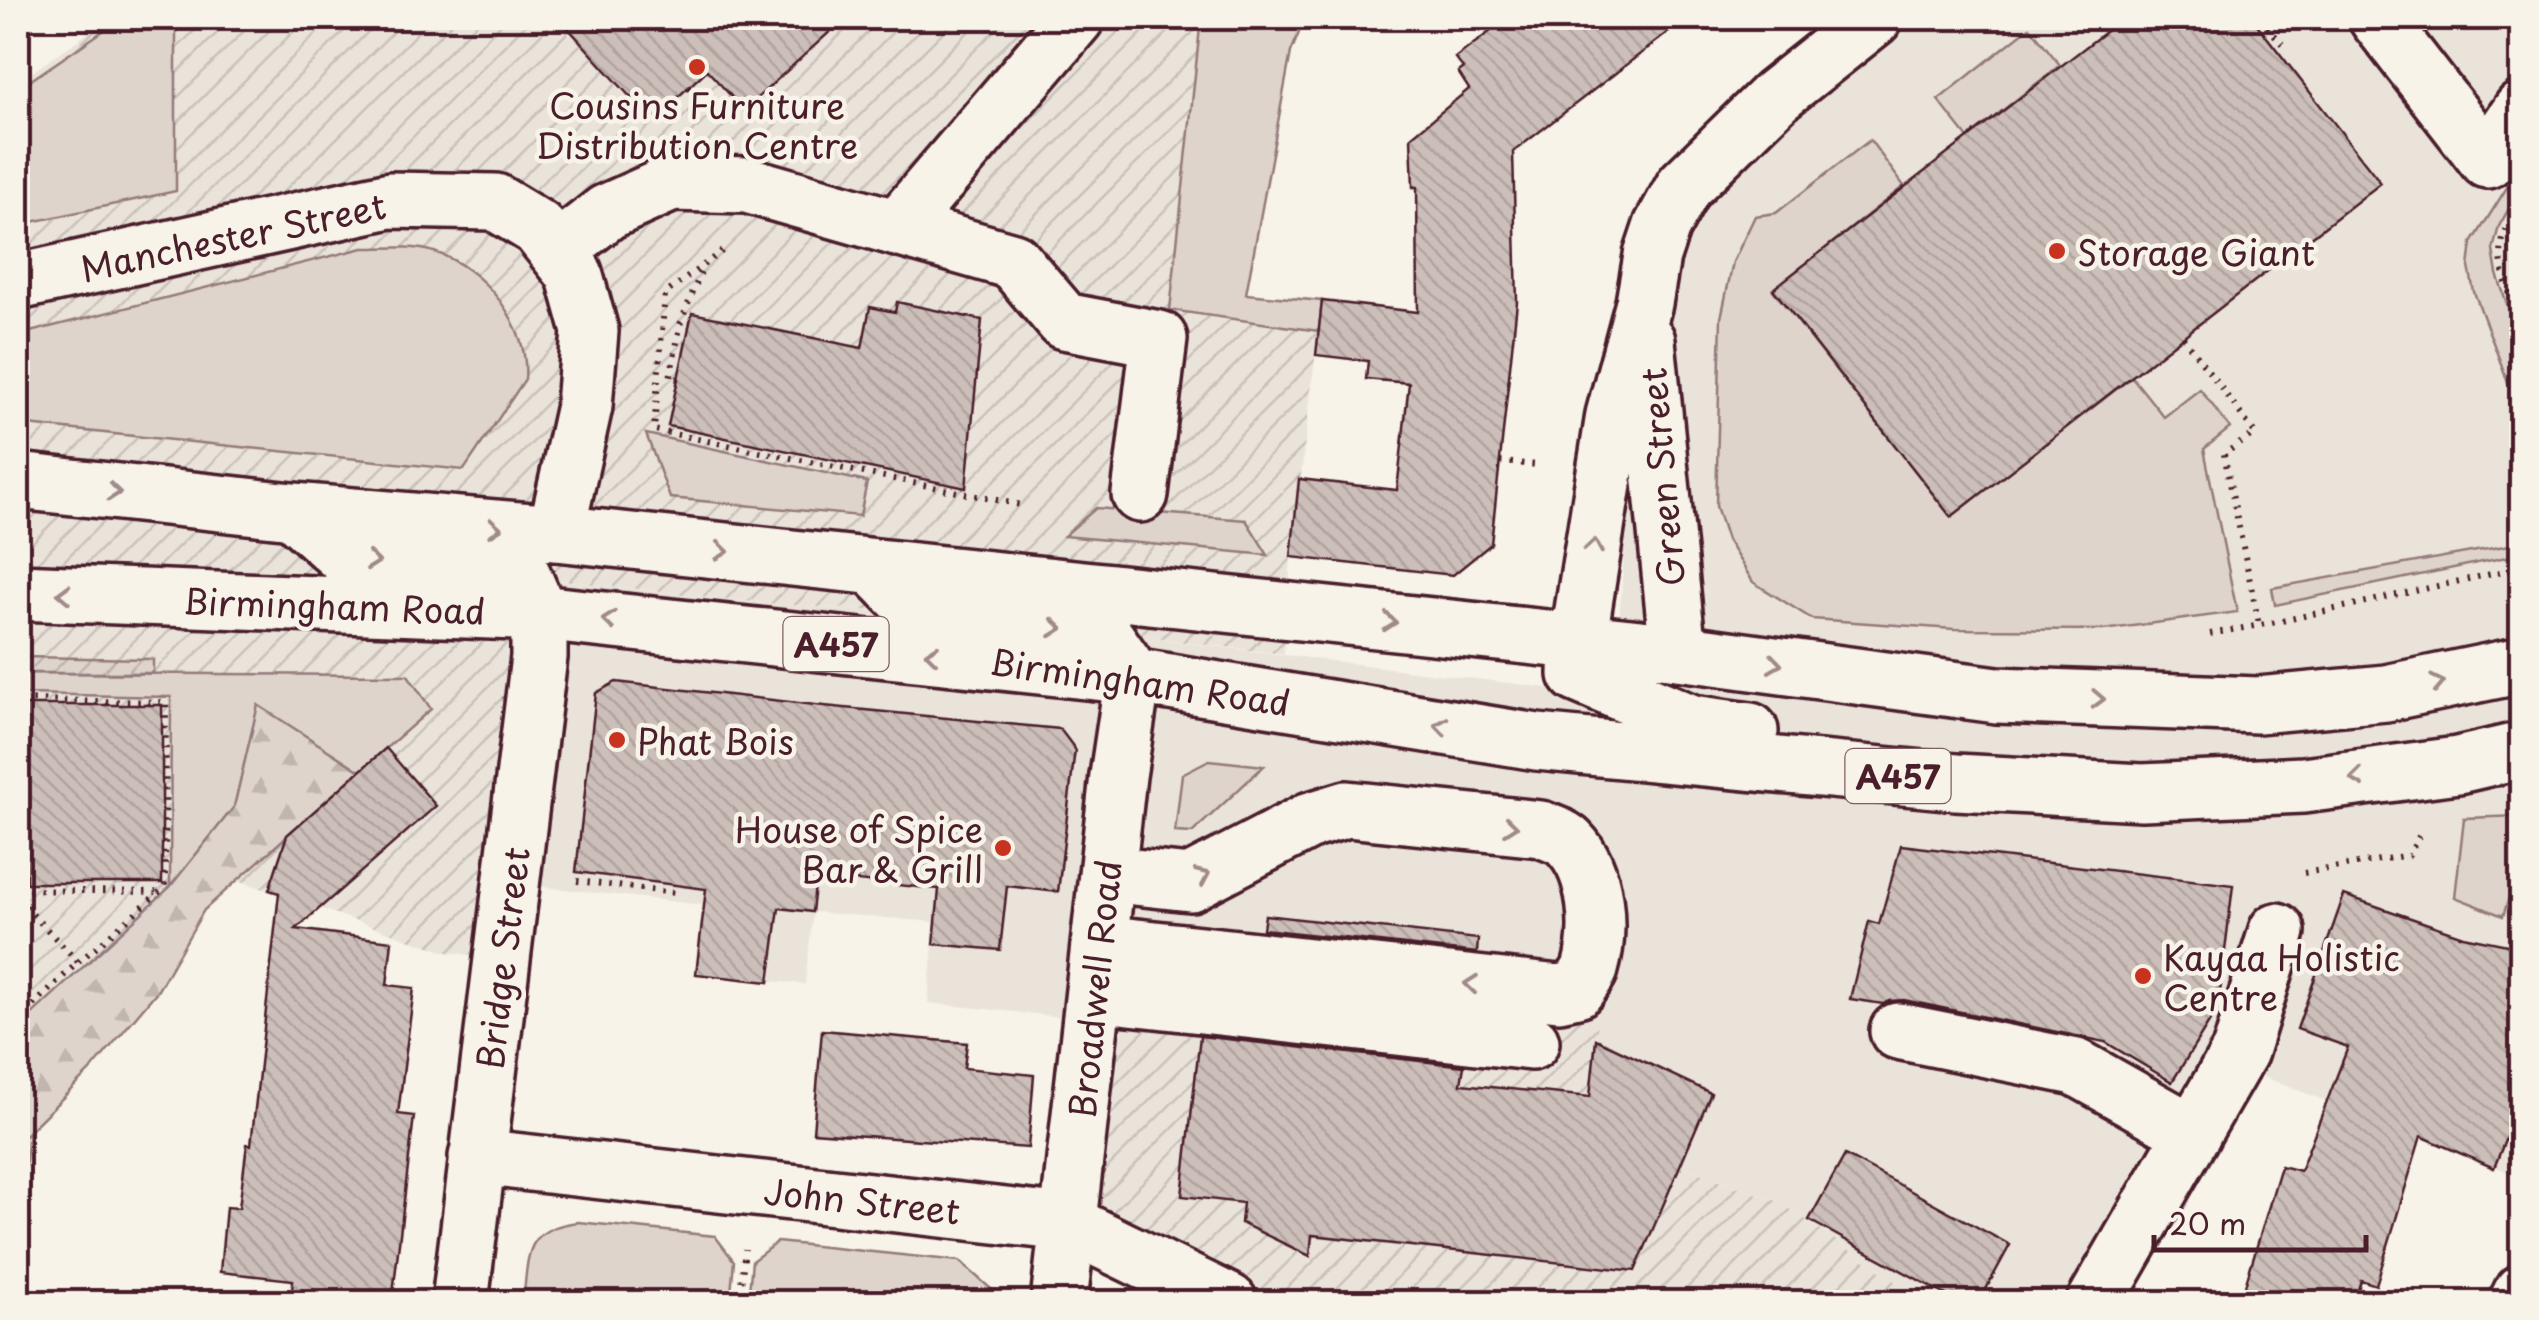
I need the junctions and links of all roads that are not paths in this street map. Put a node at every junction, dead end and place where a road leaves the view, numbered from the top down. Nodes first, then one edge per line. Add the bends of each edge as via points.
1 (1076, 18) edge
2 (1874, 18) edge
3 (2377, 18) edge
4 (2522, 110) edge
5 (897, 228) junction
6 (556, 251) junction
7 (18, 282) edge
8 (1644, 303) junction
9 (18, 481) edge
10 (1140, 494) dead end
11 (293, 512) junction
12 (556, 533) junction
13 (874, 567) junction
14 (18, 592) edge
15 (1293, 612) junction
16 (540, 613) junction
17 (2522, 630) edge
18 (1578, 642) junction
19 (1678, 652) junction
20 (2522, 665) edge
21 (1134, 676) junction
22 (2167, 702) junction
23 (1650, 705) junction
24 (1537, 742) junction
25 (2522, 750) edge
26 (2260, 786) junction
27 (1108, 874) junction
28 (2277, 931) road end
29 (1097, 968) junction
30 (1898, 1031) dead end
31 (1531, 1042) dead end
32 (2194, 1133) junction
33 (477, 1157) junction
34 (1067, 1223) junction
35 (2522, 1292) edge
36 (460, 1302) edge
37 (1060, 1302) edge
38 (1229, 1302) edge
39 (2095, 1302) edge
40 (2517, 1302) edge

1 - 5 main road
2 - 8 main road, Green Street via 1776,96 1684,186 1662,226
3 - 4 main road via 2487,160
5 - 6 main road via 747,185 672,184 606,212
5 - 10 main road via 1012,261 1064,322 1159,339
6 - 7 main road, Manchester Street via 538,228 494,202 390,200
6 - 12 main road, Manchester Street via 574,272 590,331 584,406
18 -> 8 main road, Green Street via 1614,415
8 - 19 main road, Green Street
9 -> 11 main road, A457
11 -> 12 main road, A457
11 -> 16 main road via 346,558 523,576
12 -> 13 main road, A457
13 - 15 main road, A457
13 -> 21 main road via 920,614 1102,632
16 -> 14 main road, Birmingham Road / A457
15 -> 18 main road, A457
15 - 21 main road via 1222,630 1163,654
21 -> 16 main road, Birmingham Road / A457
16 - 33 main road, Bridge Street
17 - 22 main road, A457
18 - 19 main road, A457
18 - 23 main road via 1577,674
19 -> 22 main road, A457 via 1997,695
19 - 23 main road via 1671,688
22 -> 20 main road via 2258,705 2386,694
24 -> 21 main road, Birmingham Road / A457
21 - 27 main road, Broadwell Road
23 - 24 main road via 1630,722
23 - 26 main road via 1692,723 1957,761
24 - 26 main road, Birmingham Road / A457 via 1974,783 2142,792
25 -> 26 main road, A457 via 2458,765
27 - 29 main road, Broadwell Road
27 -> 29 main road via 1190,883 1346,809 1541,829 1566,840 1584,863 1595,898 1594,941 1589,972 1578,989 1559,993
28 - 32 main road via 2240,1052
29 - 31 main road
29 - 34 main road, Broadwell Road
30 - 32 main road via 2076,1067
32 - 39 main road
33 - 34 main road, John Street
33 - 36 main road, Bridge Street
34 - 37 main road, Broadwell Road
34 - 38 main road, John Street
35 - 40 main road

